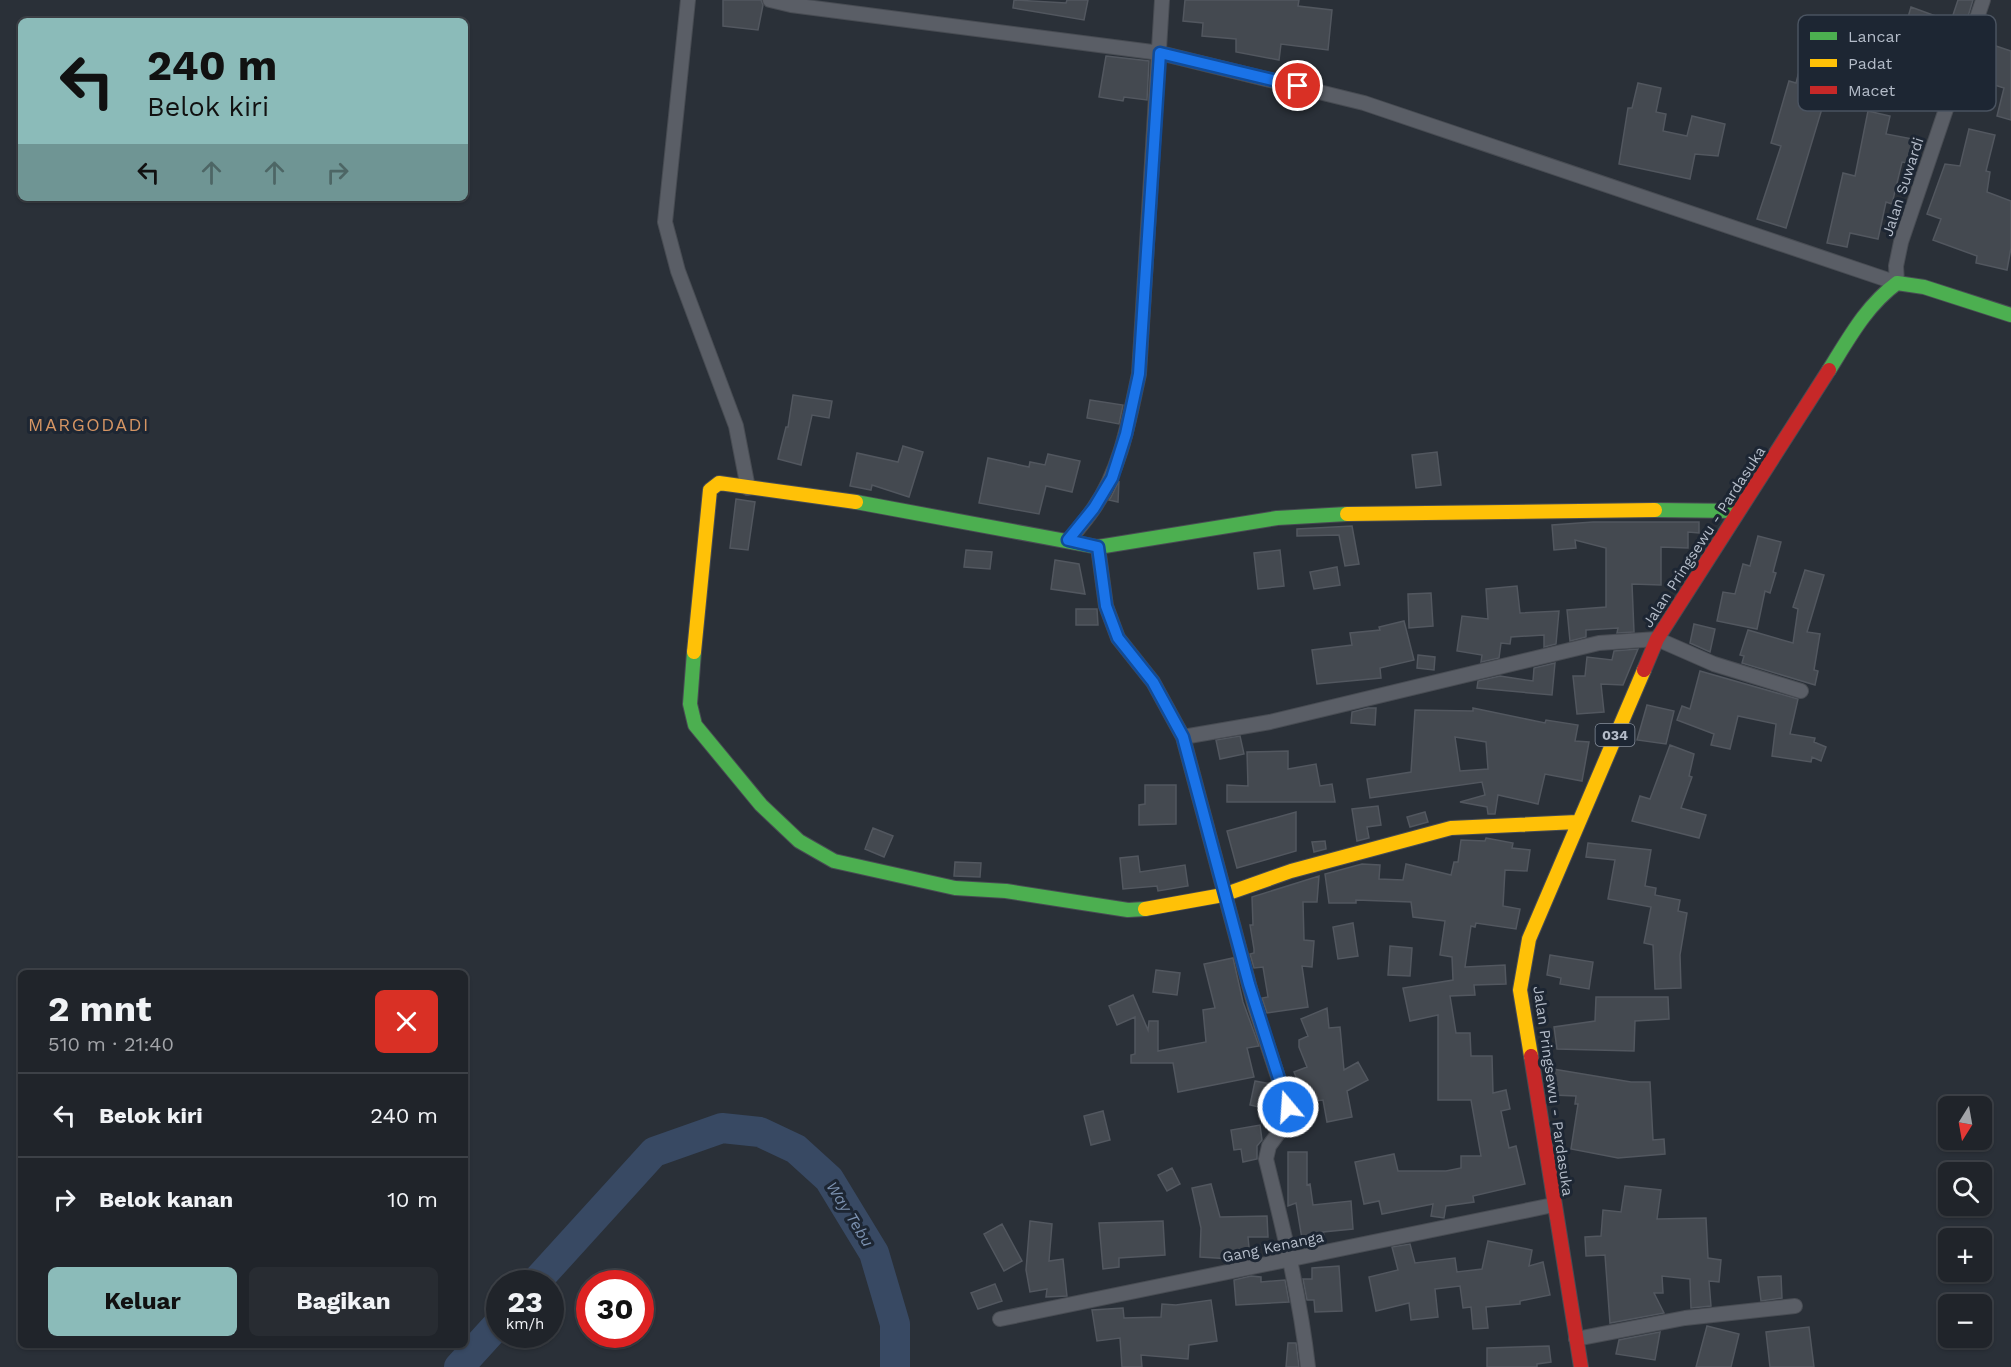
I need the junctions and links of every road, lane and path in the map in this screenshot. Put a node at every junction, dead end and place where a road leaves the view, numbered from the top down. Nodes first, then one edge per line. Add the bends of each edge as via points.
1 (688, 0) edge
2 (770, 0) edge
3 (1162, 0) edge
4 (1983, 0) edge
5 (1978, 15) edge
6 (1160, 53) junction
7 (1945, 111) edge
8 (1897, 283) junction
9 (2011, 315) edge
10 (748, 488) junction
11 (1737, 511) junction
12 (1068, 540) junction
13 (1098, 547) junction
14 (1657, 639) junction
15 (1801, 691) dead end
16 (1183, 737) junction
17 (1577, 822) junction
18 (1223, 895) junction
19 (1553, 1205) junction
20 (1291, 1260) junction
21 (1795, 1306) dead end
22 (1000, 1319) dead end
23 (1576, 1339) junction
24 (1308, 1367) edge
25 (1581, 1367) edge

1 - 10 street via 665,222 678,271 736,426
2 - 6 street
3 - 6 street
4 - 5 street, Jalan Suwardi
6 - 8 street via 1364,103
6 - 12 street via 1139,374 1112,478
7 - 8 street, Jalan Suwardi via 1901,242
8 - 9 street via 1924,287
8 - 11 street, Jalan Pringsewu - Pardasuka / 034 via 1860,320 1779,452
10 - 12 street via 888,507
10 - 18 street via 719,483 710,490 690,704 695,725 761,805 800,841 834,861 955,888 1006,891 1128,910
11 - 13 street via 1626,509 1301,516
11 - 14 street, Jalan Pringsewu - Pardasuka / 034
12 - 13 street
13 - 16 street via 1106,606 1118,638 1153,682
14 - 15 street via 1714,664
14 - 16 street via 1599,644 1270,722
14 - 17 street, Jalan Pringsewu - Pardasuka / 034
16 - 18 street
17 - 18 street via 1451,828 1291,871
17 - 19 street, Jalan Pringsewu - Pardasuka / 034 via 1529,939 1520,990
18 - 20 street via 1290,1117 1266,1152
19 - 20 street, Gang Kenanga
19 - 23 street, Jalan Pringsewu - Pardasuka / 034
20 - 22 street, Gang Kenanga
20 - 24 street
21 - 23 street via 1685,1318
23 - 25 street, Jalan Pringsewu - Pardasuka / 034

